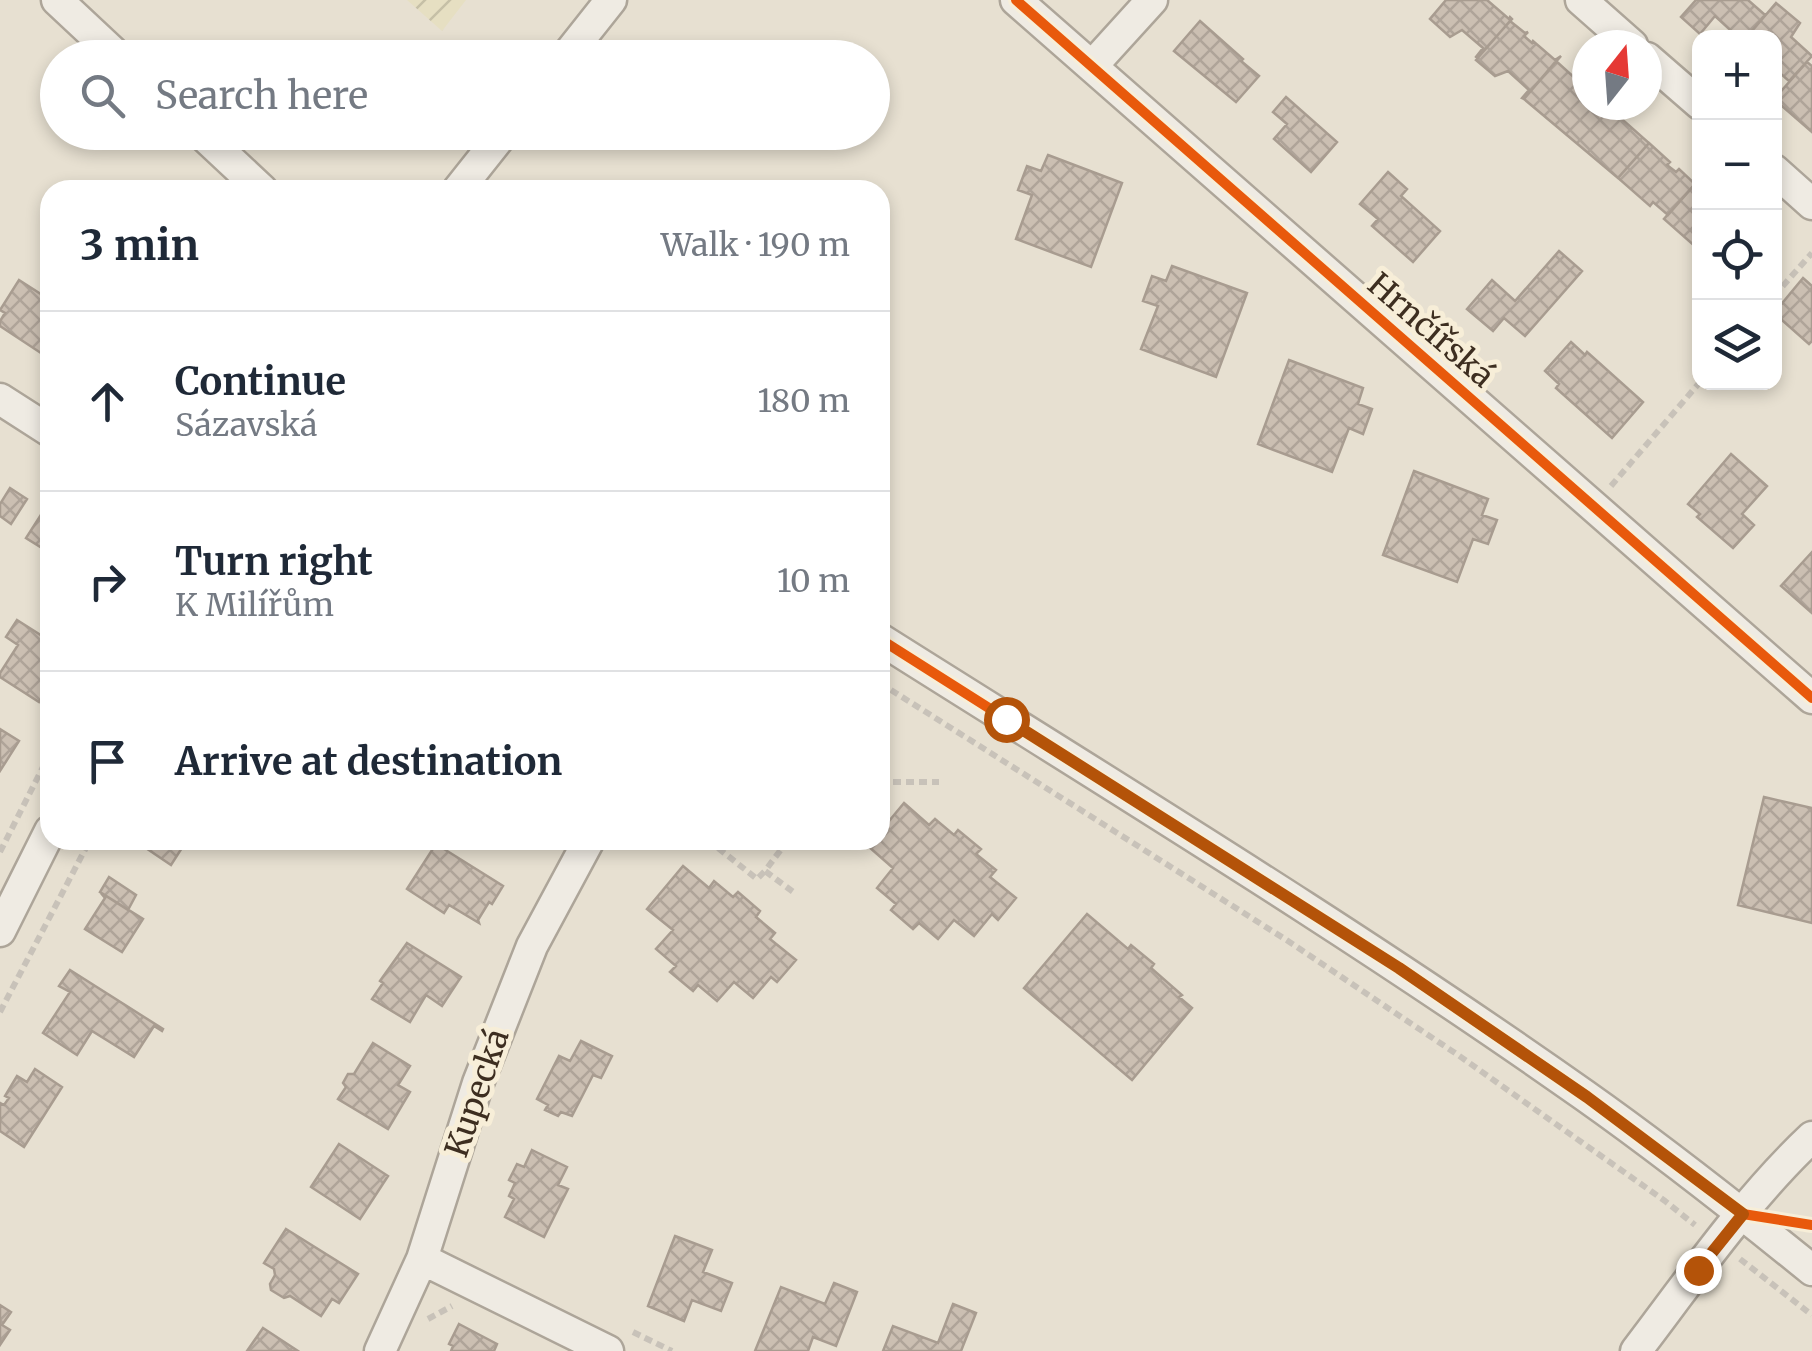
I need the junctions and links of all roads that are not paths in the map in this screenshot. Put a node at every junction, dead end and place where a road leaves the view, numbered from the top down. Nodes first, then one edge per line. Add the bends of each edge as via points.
1 (57, 0) edge
2 (611, 0) edge
3 (1016, 0) edge
4 (1152, 0) edge
5 (1582, 0) edge
6 (1615, 30) edge
7 (100, 40) edge
8 (579, 40) edge
9 (1092, 66) junction
10 (1662, 71) edge
11 (1692, 97) edge
12 (219, 150) edge
13 (490, 150) edge
14 (1782, 177) edge
15 (251, 180) edge
16 (466, 180) edge
17 (1812, 204) edge
18 (0, 399) edge
19 (40, 425) edge
20 (890, 645) edge
21 (1812, 698) edge
22 (41, 850) edge
23 (584, 850) edge
24 (0, 931) edge
25 (1812, 1137) edge
26 (1743, 1214) junction
27 (422, 1258) junction
28 (1812, 1270) edge
29 (380, 1351) edge
30 (608, 1351) edge
31 (1636, 1351) edge

1 - 7 street
2 - 8 street
3 - 9 street, Hrnčířská
4 - 9 street
5 - 6 street
9 - 21 street, Hrnčířská
10 - 11 street
12 - 15 street
13 - 16 street
14 - 17 street
18 - 19 street
20 - 26 street via 1399,968
22 - 24 street
23 - 27 street, Kupecká via 532,946 478,1083
25 - 26 street
26 - 28 street
26 - 31 street
27 - 29 street, Kupecká
27 - 30 street

